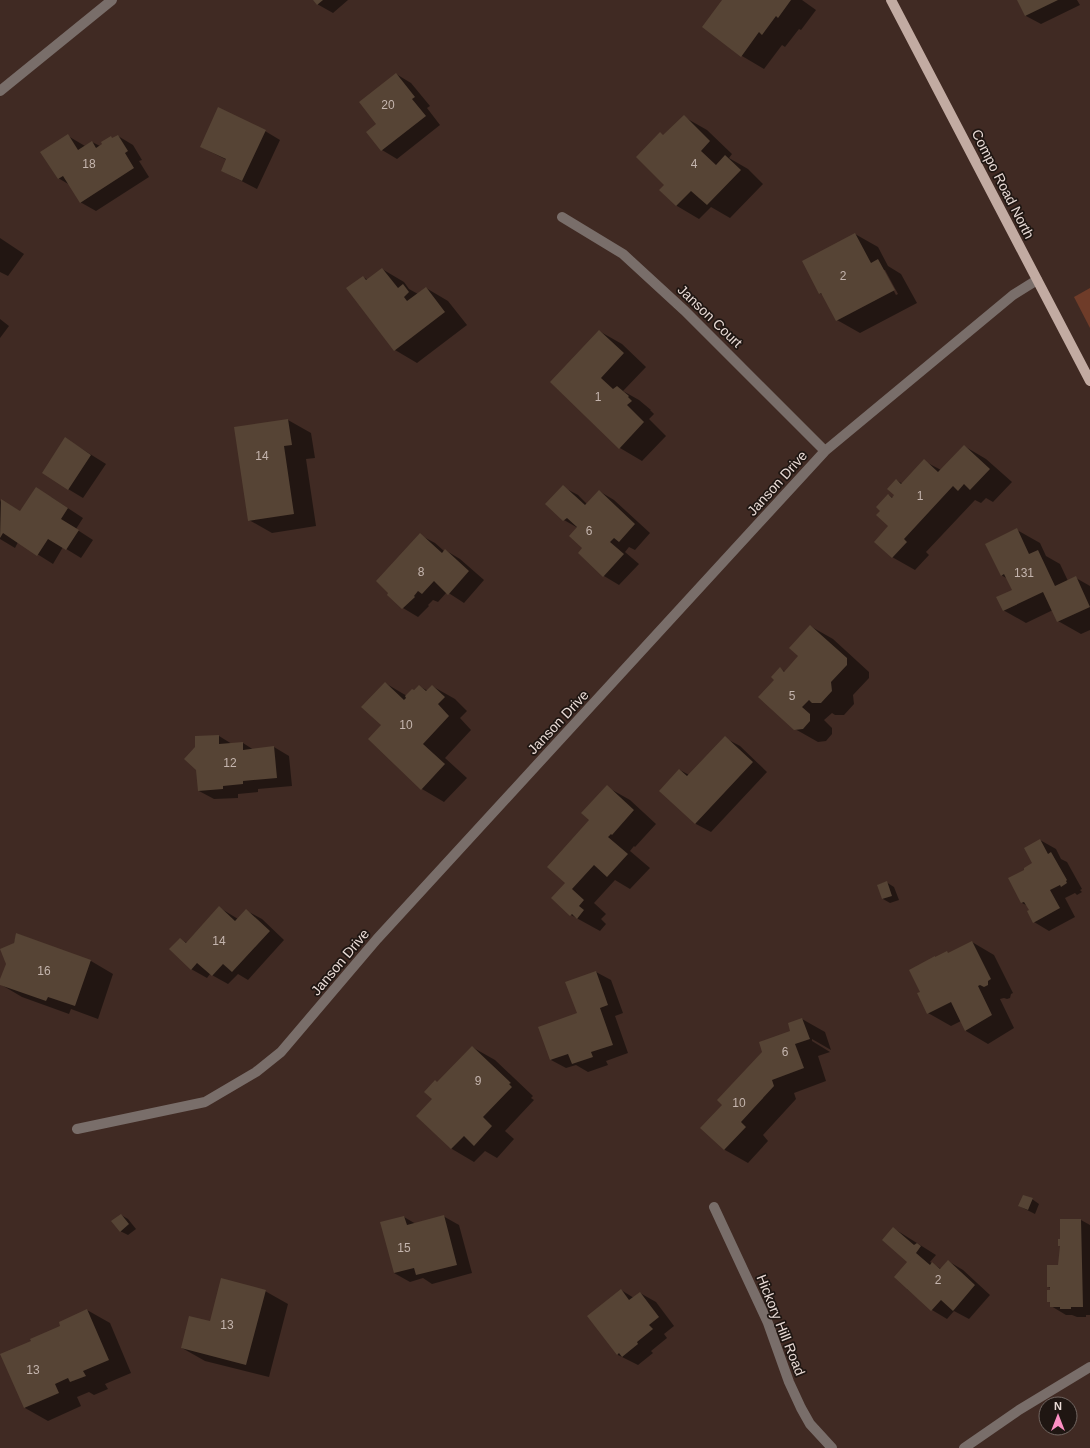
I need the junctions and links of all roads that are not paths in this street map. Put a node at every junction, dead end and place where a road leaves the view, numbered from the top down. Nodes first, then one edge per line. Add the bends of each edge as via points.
1 (112, 0) edge
2 (891, 0) edge
3 (0, 91) edge
4 (562, 217) dead end
5 (1037, 280) junction
6 (1090, 381) edge
7 (825, 450) junction
8 (77, 1129) dead end
9 (714, 1207) dead end
10 (1090, 1367) edge
11 (832, 1448) edge
12 (964, 1448) edge

1 - 3 street
2 - 5 main road, Compo Road North
4 - 7 street, Janson Court via 623,254 685,311
5 - 6 main road, Compo Road North
5 - 7 street, Janson Drive via 1012,295
7 - 8 street, Janson Drive via 377,939 281,1052 256,1072 205,1102
9 - 11 street, Hickory Hill Road via 768,1323 801,1408 810,1424
10 - 12 street via 1019,1410

